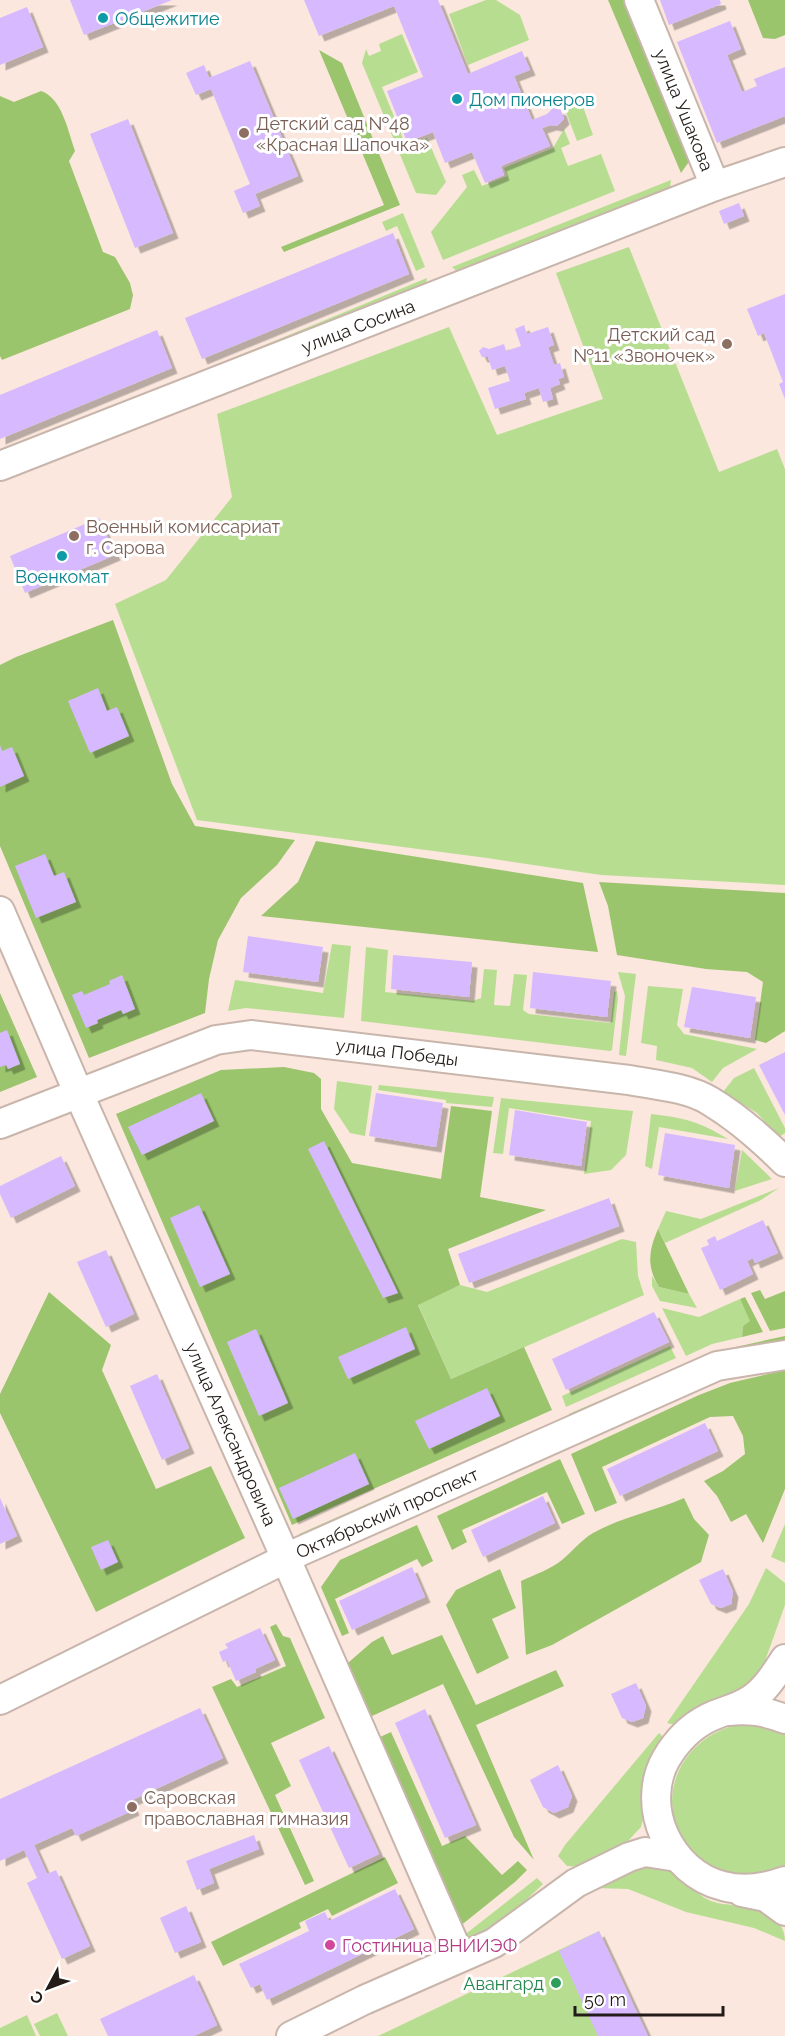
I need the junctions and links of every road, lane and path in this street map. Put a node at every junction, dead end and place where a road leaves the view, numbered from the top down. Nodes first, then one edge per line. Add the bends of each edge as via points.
1 (639, 0) edge
2 (785, 162) edge
3 (715, 186) junction
4 (0, 466) edge
5 (0, 911) edge
6 (78, 1092) junction
7 (0, 1124) edge
8 (785, 1162) edge
9 (785, 1355) edge
10 (286, 1558) junction
11 (785, 1659) edge
12 (0, 1700) edge
13 (728, 1711) junction
14 (785, 1719) edge
15 (656, 1803) junction
16 (628, 1857) junction
17 (677, 1857) junction
18 (785, 1881) edge
19 (735, 1889) junction
20 (785, 1911) edge
21 (460, 1957) junction
22 (291, 2036) edge

1 - 3 street, улица Ушакова
2 - 3 street, улица Ушакова
3 - 4 street, улица Сосина
5 - 6 street, улица Александровича
6 - 7 street, улица Победы
6 - 8 street, улица Победы via 216,1040 251,1035 629,1080 681,1090 709,1100
6 - 10 street, улица Александровича
9 - 10 street, Октябрьский проспект via 717,1366
10 - 12 street, Октябрьский проспект
10 - 21 street, улица Александровича
11 - 13 street via 760,1693
13 - 14 street via 748,1709
13 - 15 street via 690,1729 675,1744 664,1762
15 - 16 street via 649,1831
15 - 17 street via 662,1831
16 - 17 street via 645,1852
16 - 21 street via 576,1883 494,1943
17 - 19 street via 697,1875
18 - 19 street via 769,1887
19 - 20 street via 766,1897
21 - 22 street

